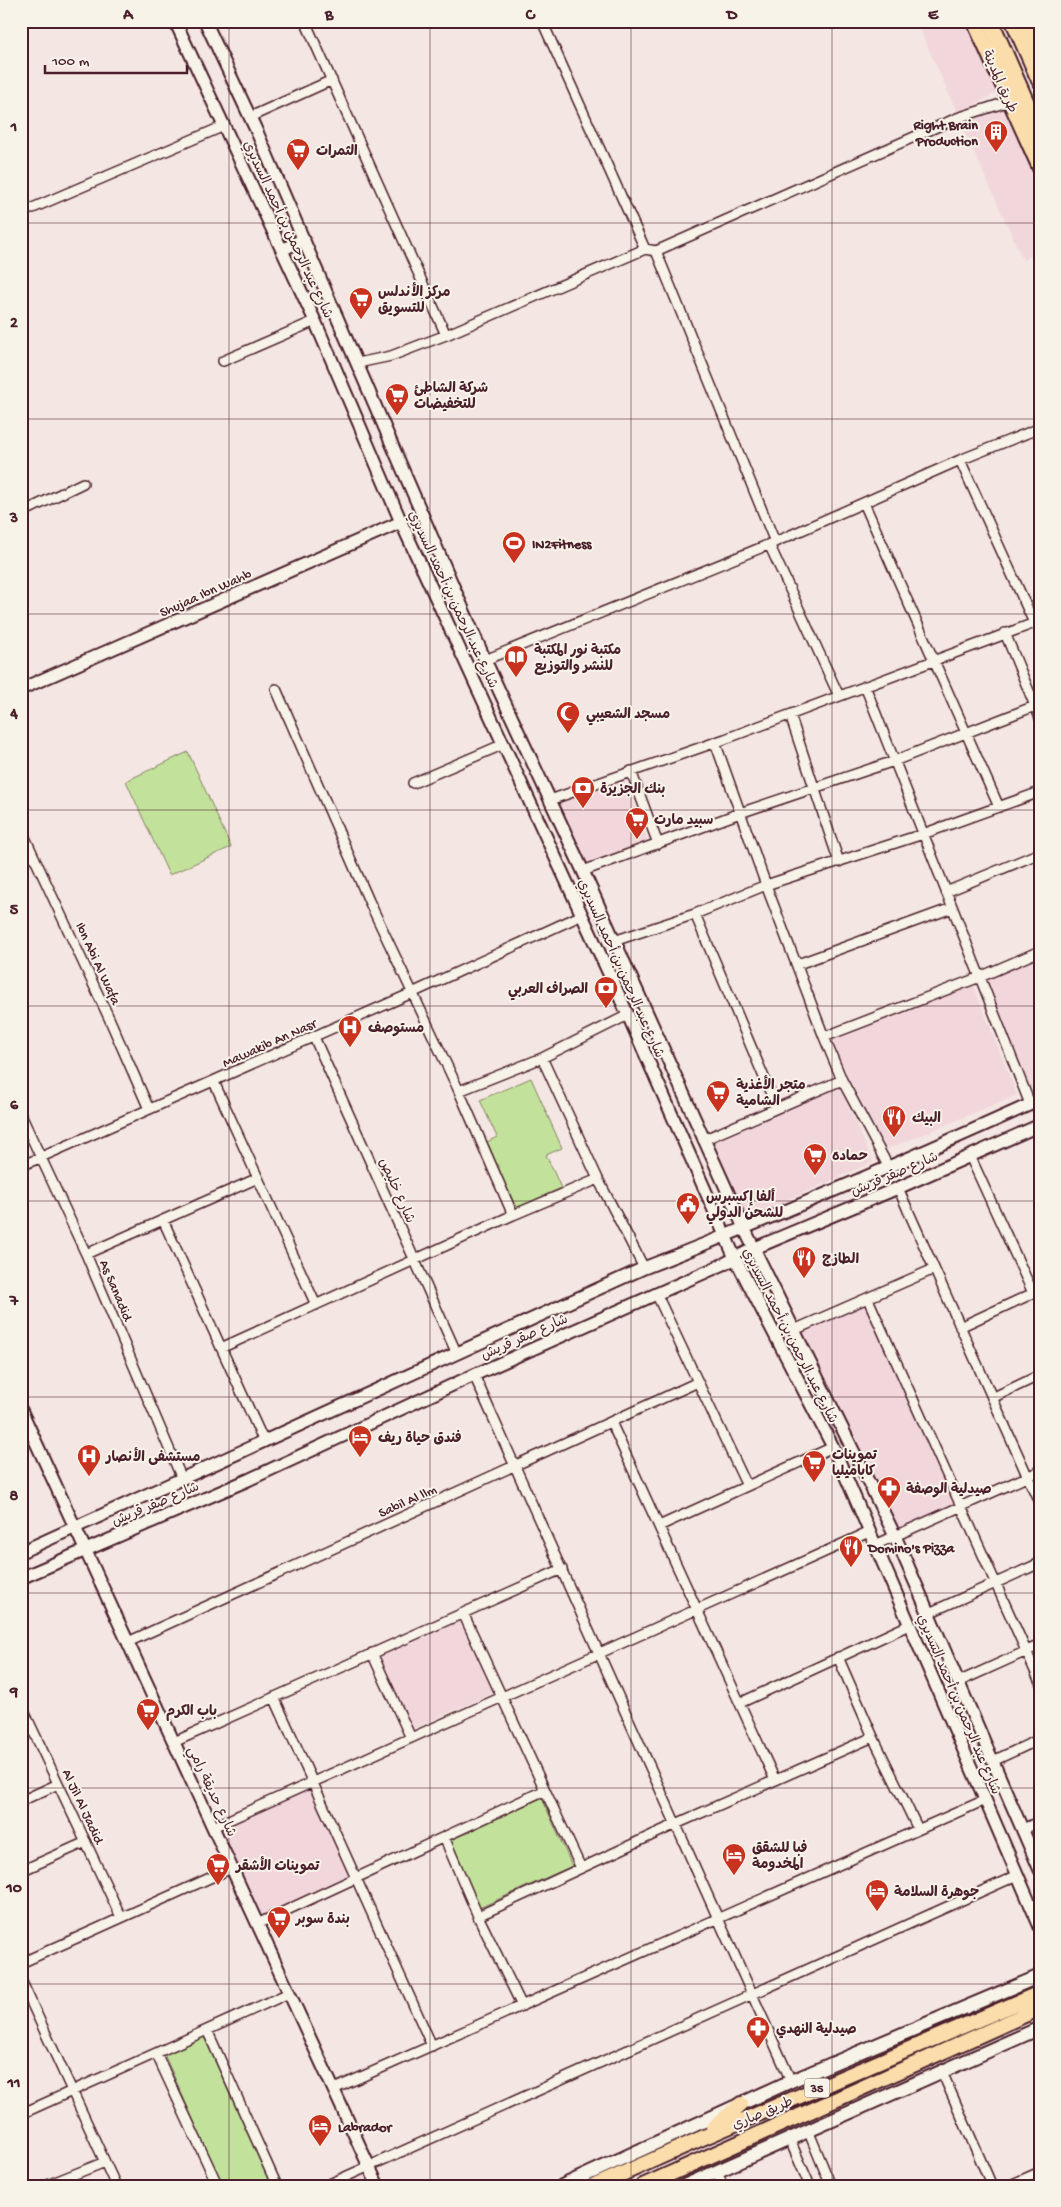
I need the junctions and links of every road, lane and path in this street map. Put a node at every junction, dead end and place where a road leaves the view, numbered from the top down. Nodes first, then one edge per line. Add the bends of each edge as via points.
1 (175, 21) edge
2 (205, 21) edge
3 (306, 21) edge
4 (542, 21) edge
5 (974, 21) edge
6 (990, 21) edge
7 (1014, 21) edge
8 (1026, 21) edge
9 (1040, 51) edge
10 (332, 80) junction
11 (1040, 80) edge
12 (1010, 101) junction
13 (250, 117) junction
14 (224, 126) junction
15 (1038, 131) edge
16 (1040, 168) edge
17 (21, 214) edge
18 (304, 239) junction
19 (646, 249) junction
20 (282, 250) junction
21 (656, 251) junction
22 (315, 321) junction
23 (446, 335) junction
24 (223, 361) dead end
25 (358, 362) junction
26 (1040, 428) edge
27 (960, 460) junction
28 (83, 483) dead end
29 (864, 503) junction
30 (21, 513) edge
31 (401, 522) junction
32 (772, 543) junction
33 (1037, 622) edge
34 (1005, 633) junction
35 (485, 660) junction
36 (933, 661) junction
37 (865, 686) junction
38 (21, 688) edge
39 (276, 689) dead end
40 (839, 696) junction
41 (1037, 705) edge
42 (790, 715) junction
43 (1040, 718) edge
44 (966, 733) junction
45 (715, 742) junction
46 (504, 744) junction
47 (894, 761) junction
48 (631, 771) junction
49 (413, 783) dead end
50 (813, 788) junction
51 (1040, 792) edge
52 (550, 800) junction
53 (999, 807) junction
54 (740, 813) junction
55 (21, 829) edge
56 (924, 834) junction
57 (658, 844) junction
58 (1040, 853) edge
59 (839, 862) junction
60 (583, 871) junction
61 (766, 885) junction
62 (946, 892) junction
63 (952, 908) junction
64 (694, 914) junction
65 (582, 915) junction
66 (614, 941) junction
67 (1040, 950) edge
68 (798, 964) junction
69 (980, 977) junction
70 (412, 994) junction
71 (628, 1015) junction
72 (314, 1037) junction
73 (824, 1038) junction
74 (542, 1058) junction
75 (842, 1080) junction
76 (214, 1082) junction
77 (459, 1092) junction
78 (1035, 1102) edge
79 (777, 1108) junction
80 (149, 1109) junction
81 (21, 1115) edge
82 (993, 1121) junction
83 (1040, 1124) edge
84 (703, 1140) junction
85 (1003, 1141) junction
86 (970, 1156) junction
87 (41, 1157) junction
88 (21, 1166) edge
89 (888, 1168) junction
90 (258, 1178) junction
91 (598, 1179) junction
92 (898, 1188) junction
93 (513, 1215) junction
94 (163, 1220) junction
95 (744, 1228) junction
96 (725, 1237) junction
97 (755, 1248) junction
98 (86, 1254) junction
99 (735, 1258) junction
100 (414, 1261) junction
101 (644, 1268) junction
102 (934, 1269) junction
103 (1036, 1291) edge
104 (656, 1294) junction
105 (868, 1299) junction
106 (316, 1305) junction
107 (960, 1327) junction
108 (794, 1330) junction
109 (221, 1348) junction
110 (457, 1354) junction
111 (474, 1375) junction
112 (1040, 1375) edge
113 (698, 1382) junction
114 (992, 1398) junction
115 (21, 1410) edge
116 (611, 1422) junction
117 (264, 1442) junction
118 (833, 1448) junction
119 (516, 1465) junction
120 (1040, 1472) edge
121 (1027, 1477) junction
122 (182, 1479) junction
123 (747, 1486) junction
124 (1040, 1504) edge
125 (962, 1506) junction
126 (659, 1526) junction
127 (76, 1528) junction
128 (869, 1532) junction
129 (895, 1536) junction
130 (875, 1545) junction
131 (86, 1550) junction
132 (21, 1552) edge
133 (1040, 1563) edge
134 (562, 1568) junction
135 (21, 1578) edge
136 (996, 1583) junction
137 (697, 1609) junction
138 (463, 1613) junction
139 (928, 1613) junction
140 (909, 1625) junction
141 (128, 1642) junction
142 (1040, 1645) edge
143 (1026, 1651) junction
144 (372, 1653) junction
145 (600, 1653) junction
146 (838, 1658) junction
147 (958, 1682) junction
148 (1040, 1682) edge
149 (274, 1697) junction
150 (501, 1697) junction
151 (740, 1703) junction
152 (22, 1706) edge
153 (873, 1736) junction
154 (411, 1738) junction
155 (1040, 1739) edge
156 (174, 1742) junction
157 (993, 1761) junction
158 (776, 1780) junction
159 (314, 1781) junction
160 (58, 1784) junction
161 (543, 1791) junction
162 (985, 1800) junction
163 (21, 1801) edge
164 (1040, 1821) edge
165 (676, 1824) junction
166 (213, 1827) junction
167 (918, 1829) junction
168 (1023, 1829) junction
169 (444, 1837) junction
170 (86, 1842) junction
171 (232, 1868) junction
172 (581, 1868) junction
173 (1040, 1870) edge
174 (21, 1871) edge
175 (1018, 1875) junction
176 (356, 1878) junction
177 (1035, 1904) edge
178 (478, 1916) junction
179 (121, 1918) junction
180 (718, 1918) junction
181 (257, 1924) junction
182 (1040, 1927) edge
183 (21, 1963) edge
184 (1040, 1976) edge
185 (21, 1980) edge
186 (289, 1993) junction
187 (1040, 1993) edge
188 (752, 1994) junction
189 (522, 2006) junction
190 (1040, 2008) edge
191 (1040, 2028) edge
192 (207, 2030) junction
193 (432, 2046) junction
194 (156, 2053) junction
195 (942, 2072) junction
196 (791, 2081) junction
197 (334, 2089) junction
198 (72, 2091) junction
199 (741, 2104) junction
200 (21, 2114) edge
201 (808, 2130) junction
202 (702, 2138) junction
203 (789, 2138) junction
204 (105, 2162) junction
205 (369, 2166) junction
206 (717, 2171) junction
207 (1040, 2172) edge
208 (45, 2186) edge
209 (116, 2186) edge
210 (218, 2186) edge
211 (277, 2186) edge
212 (325, 2186) edge
213 (378, 2186) edge
214 (562, 2186) edge
215 (595, 2186) edge
216 (643, 2186) edge
217 (684, 2186) edge
218 (723, 2186) edge
219 (810, 2186) edge
220 (831, 2186) edge
221 (992, 2186) edge
222 (1008, 2186) edge

1 - 14 street, شارع عبد الرحمن بن أحمد السديري
2 - 13 street, شارع عبد الرحمن بن أحمد السديري
3 - 10 street
4 - 19 street
5 - 12 main road, طريق المدينة
6 - 15 highway
7 - 11 highway
8 - 9 main road
10 - 13 street
10 - 23 street
12 - 16 main road, طريق المدينة
12 - 21 street via 957,118
13 - 18 street, شارع عبد الرحمن بن أحمد السديري
14 - 17 street
14 - 20 street, شارع عبد الرحمن بن أحمد السديري
18 - 20 street
18 - 25 street, شارع عبد الرحمن بن أحمد السديري
19 - 21 street
19 - 23 street
20 - 22 street, شارع عبد الرحمن بن أحمد السديري
21 - 32 street
22 - 24 street
22 - 31 street, شارع عبد الرحمن بن أحمد السديري
23 - 25 street via 390,356
25 - 35 street, شارع عبد الرحمن بن أحمد السديري
26 - 27 street
27 - 29 street
27 - 33 street
28 - 30 street
29 - 32 street
29 - 36 street
31 - 38 street, Shujaa Ibn Wahb
31 - 46 street, شارع عبد الرحمن بن أحمد السديري
32 - 35 street
32 - 40 street
33 - 34 street
34 - 36 street
34 - 41 street
35 - 52 street, شارع عبد الرحمن بن أحمد السديري
36 - 37 street
36 - 44 street
37 - 40 street
37 - 47 street
39 - 70 street
40 - 42 street
41 - 43 street
41 - 44 street
42 - 45 street
42 - 50 street
44 - 47 street
44 - 53 street
45 - 48 street
45 - 54 street
46 - 49 street
46 - 65 street, شارع عبد الرحمن بن أحمد السديري
47 - 50 street
47 - 56 street
48 - 52 street
48 - 57 street
50 - 54 street
50 - 59 street
51 - 53 street
52 - 60 street, شارع عبد الرحمن بن أحمد السديري
53 - 56 street
54 - 57 street
54 - 61 street
55 - 80 street, Ibn Abi Al Wafa
56 - 59 street
56 - 62 street
57 - 60 street
58 - 62 street
59 - 61 street
60 - 66 street, شارع عبد الرحمن بن أحمد السديري
61 - 64 street
61 - 68 street
62 - 63 street
63 - 68 street
63 - 69 street
64 - 66 street
64 - 79 street
65 - 70 street, Mawakib An Nasr
65 - 71 street, شارع عبد الرحمن بن أحمد السديري
66 - 84 street, شارع عبد الرحمن بن أحمد السديري
67 - 69 street
68 - 73 street
69 - 73 street
69 - 78 street
70 - 72 street, Mawakib An Nasr
70 - 77 street
71 - 74 street
71 - 96 street, شارع عبد الرحمن بن أحمد السديري
72 - 76 street, Mawakib An Nasr
72 - 100 street, شارع خليص
73 - 75 street
74 - 77 street
74 - 91 street
75 - 79 street
75 - 89 street
76 - 80 street, Mawakib An Nasr
76 - 90 street
77 - 93 street
78 - 82 street, شارع صقر قريش
79 - 84 street
80 - 87 street, Mawakib An Nasr
81 - 87 street, As Sanadid
82 - 85 street
82 - 89 street, شارع صقر قريش
83 - 85 street, شارع صقر قريش
84 - 95 street, شارع عبد الرحمن بن أحمد السديري
85 - 86 street, شارع صقر قريش
86 - 92 street, شارع صقر قريش
86 - 103 street
87 - 88 street, Mawakib An Nasr
87 - 98 street, As Sanadid
89 - 95 street, شارع صقر قريش
90 - 94 street
90 - 106 street
91 - 93 street
91 - 101 street
92 - 97 street, شارع صقر قريش
92 - 102 street
93 - 100 street
94 - 98 street
94 - 109 street
95 - 96 street, شارع صقر قريش
95 - 97 street, شارع عبد الرحمن بن أحمد السديري
96 - 99 street, شارع عبد الرحمن بن أحمد السديري
96 - 101 street, شارع صقر قريش
97 - 99 street, شارع صقر قريش
97 - 108 street, شارع عبد الرحمن بن أحمد السديري
98 - 122 street, As Sanadid
99 - 104 street, شارع صقر قريش
99 - 118 street, شارع عبد الرحمن بن أحمد السديري
100 - 106 street
100 - 110 street, شارع خليص
101 - 110 street, شارع صقر قريش
102 - 105 street
102 - 107 street
103 - 107 street
104 - 111 street, شارع صقر قريش
104 - 113 street
105 - 108 street
105 - 125 street
106 - 109 street
107 - 114 street
108 - 129 street, شارع عبد الرحمن بن أحمد السديري
109 - 117 street
110 - 117 street, شارع صقر قريش
111 - 119 street
111 - 131 street, شارع صقر قريش via 248,1480
112 - 114 street
113 - 116 street, Sabil Al llm
113 - 123 street
114 - 121 street
115 - 127 street, شارع حديقة رامي
116 - 119 street, Sabil Al llm
116 - 126 street
117 - 122 street, شارع صقر قريش
118 - 123 street
118 - 128 street, شارع عبد الرحمن بن أحمد السديري
119 - 134 street
119 - 141 street, Sabil Al llm
120 - 121 street
121 - 124 street
121 - 125 street
122 - 127 street, شارع صقر قريش
123 - 126 street
125 - 129 street
125 - 136 street
126 - 137 street
127 - 131 street, شارع حديقة رامي
127 - 132 street, شارع صقر قريش
128 - 130 street, شارع عبد الرحمن بن أحمد السديري
128 - 137 street
129 - 130 street
129 - 139 street, شارع عبد الرحمن بن أحمد السديري
130 - 140 street, شارع عبد الرحمن بن أحمد السديري
131 - 135 street, شارع صقر قريش
131 - 141 street, شارع حديقة رامي
133 - 136 street
134 - 138 street
134 - 145 street
136 - 139 street
136 - 143 street
137 - 145 street
137 - 151 street
138 - 144 street
138 - 150 street
139 - 147 street, شارع عبد الرحمن بن أحمد السديري
140 - 146 street
140 - 162 street, شارع عبد الرحمن بن أحمد السديري
141 - 156 street, شارع حديقة رامي
142 - 143 street
143 - 147 street
143 - 148 street
144 - 149 street
144 - 154 street
145 - 150 street
145 - 165 street
146 - 151 street
146 - 153 street
147 - 157 street, شارع عبد الرحمن بن أحمد السديري
149 - 156 street
149 - 159 street
150 - 154 street
150 - 161 street
151 - 158 street
152 - 160 street, Al Jil Al Jadid
153 - 158 street
153 - 167 street
154 - 159 street
155 - 157 street
156 - 166 street, شارع حديقة رامي
157 - 168 street, شارع عبد الرحمن بن أحمد السديري
158 - 165 street
159 - 166 street
159 - 176 street
160 - 163 street
160 - 170 street, Al Jil Al Jadid
161 - 169 street
161 - 172 street
162 - 167 street
162 - 175 street, شارع عبد الرحمن بن أحمد السديري
164 - 168 street
165 - 172 street
165 - 180 street
166 - 171 street, شارع حديقة رامي
167 - 180 street
168 - 173 street, شارع عبد الرحمن بن أحمد السديري
169 - 176 street
169 - 178 street
170 - 174 street
170 - 179 street, Al Jil Al Jadid
171 - 179 street
171 - 181 street, شارع حديقة رامي
172 - 178 street
175 - 177 street, شارع عبد الرحمن بن أحمد السديري
175 - 188 street
176 - 181 street
176 - 193 street
177 - 182 street, شارع عبد الرحمن بن أحمد السديري
178 - 189 street
179 - 183 street
180 - 188 street
180 - 189 street
181 - 186 street, شارع حديقة رامي
184 - 196 main road
185 - 198 street
186 - 192 street
186 - 197 street, شارع حديقة رامي
187 - 202 main road, طريق صاري / 35
188 - 196 street
188 - 205 street
189 - 193 street
190 - 216 main road, طريق صاري / 35
191 - 195 main road
192 - 194 street
192 - 211 street
193 - 197 street
194 - 198 street
194 - 210 street
195 - 201 main road
195 - 221 street
196 - 199 main road
197 - 205 street, شارع حديقة رامي
198 - 200 street
198 - 204 street
199 - 202 main road
199 - 214 main road
201 - 203 main road
201 - 220 street
202 - 215 main road, طريق صاري / 35
203 - 206 main road
203 - 219 street
204 - 208 street
204 - 209 street
205 - 212 street
205 - 213 street, شارع حديقة رامي
206 - 217 main road
206 - 218 street
207 - 222 street

